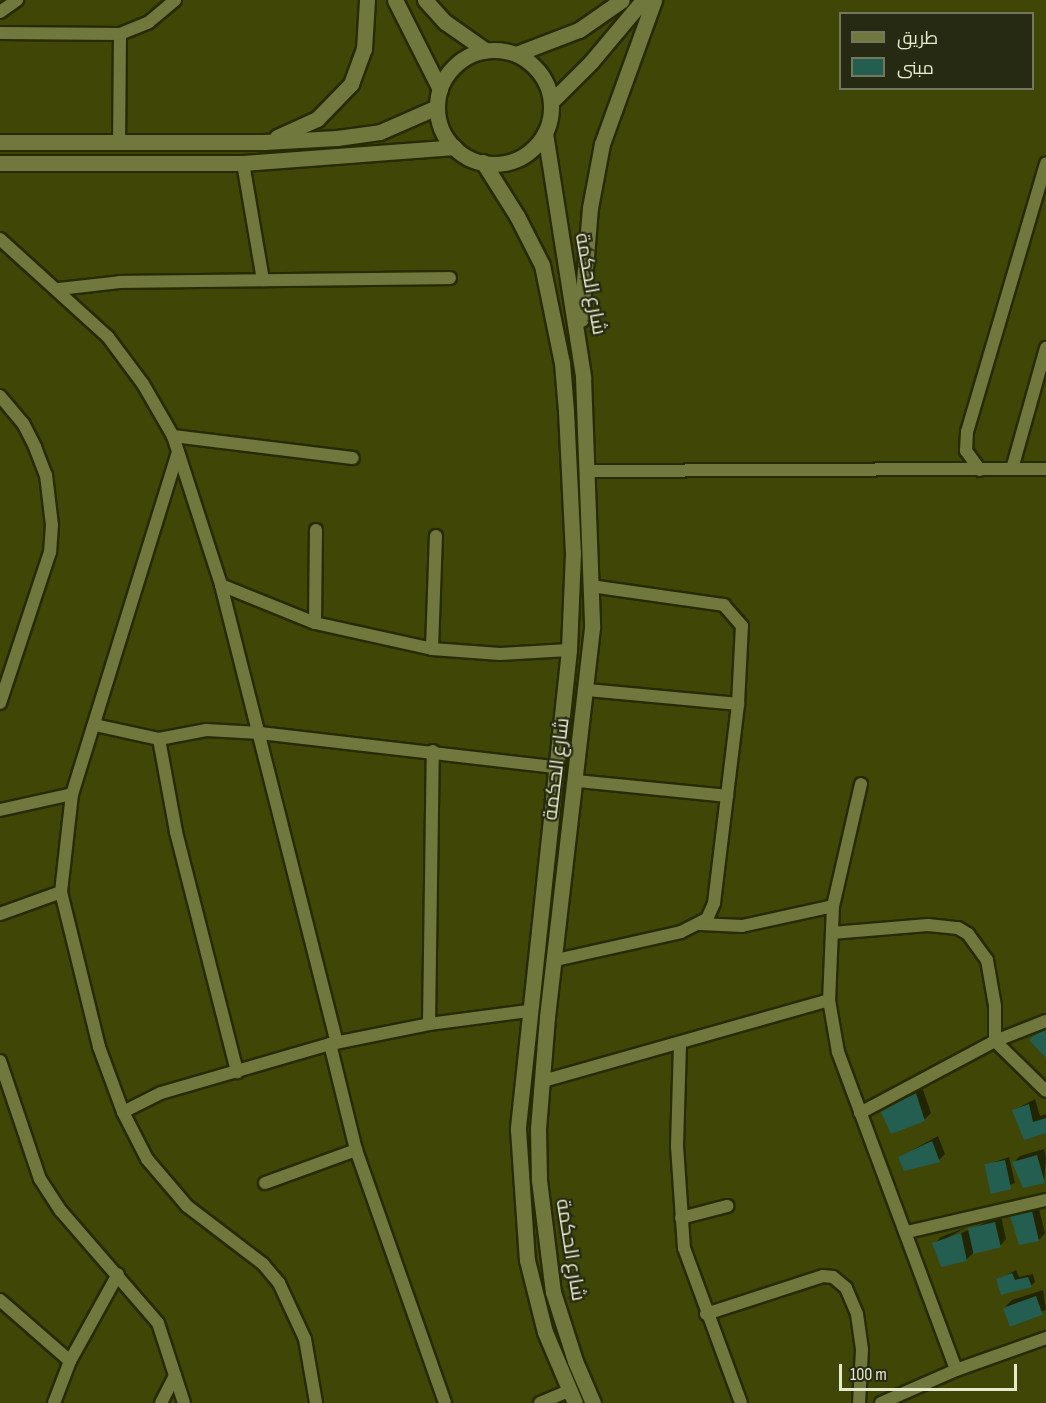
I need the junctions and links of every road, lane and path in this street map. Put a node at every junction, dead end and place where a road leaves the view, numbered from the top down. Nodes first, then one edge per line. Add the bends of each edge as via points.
1 (17, 0) edge
2 (175, 0) edge
3 (367, 0) edge
4 (395, 0) edge
5 (425, 0) edge
6 (622, 0) edge
7 (643, 0) edge
8 (654, 0) edge
9 (0, 12) edge
10 (0, 33) edge
11 (120, 34) junction
12 (485, 50) junction
13 (516, 54) junction
14 (440, 89) junction
15 (551, 102) junction
16 (437, 107) junction
17 (545, 133) junction
18 (0, 142) edge
19 (120, 142) junction
20 (264, 142) junction
21 (454, 147) junction
22 (483, 162) junction
23 (0, 163) edge
24 (243, 163) junction
25 (1046, 163) edge
26 (0, 239) edge
27 (450, 278) dead end
28 (263, 280) junction
29 (59, 289) junction
30 (580, 346) junction
31 (1046, 348) edge
32 (0, 396) edge
33 (173, 436) junction
34 (178, 452) junction
35 (353, 458) dead end
36 (1012, 469) junction
37 (1046, 469) edge
38 (980, 470) junction
39 (590, 471) junction
40 (316, 530) dead end
41 (436, 536) dead end
42 (221, 585) junction
43 (591, 586) junction
44 (315, 623) junction
45 (432, 649) junction
46 (569, 650) junction
47 (588, 690) junction
48 (0, 703) edge
49 (738, 704) junction
50 (95, 725) junction
51 (260, 733) junction
52 (159, 739) junction
53 (433, 751) junction
54 (555, 767) junction
55 (577, 781) junction
56 (861, 784) dead end
57 (72, 794) junction
58 (728, 796) junction
59 (0, 810) edge
60 (61, 892) junction
61 (833, 906) junction
62 (0, 914) edge
63 (700, 924) junction
64 (832, 933) junction
65 (556, 960) junction
66 (829, 1000) junction
67 (528, 1011) junction
68 (1046, 1021) edge
69 (429, 1024) junction
70 (995, 1041) junction
71 (333, 1043) junction
72 (680, 1044) junction
73 (0, 1061) edge
74 (237, 1072) junction
75 (543, 1081) junction
76 (1046, 1091) edge
77 (123, 1112) junction
78 (860, 1113) junction
79 (356, 1150) junction
80 (264, 1183) dead end
81 (1046, 1200) edge
82 (727, 1206) dead end
83 (681, 1218) junction
84 (907, 1232) junction
85 (118, 1274) junction
86 (0, 1299) edge
87 (706, 1314) junction
88 (1046, 1338) edge
89 (70, 1361) junction
90 (956, 1370) junction
91 (176, 1375) junction
92 (572, 1397) edge
93 (54, 1403) edge
94 (161, 1403) edge
95 (184, 1403) edge
96 (316, 1403) edge
97 (445, 1403) edge
98 (540, 1403) edge
99 (593, 1403) edge
100 (741, 1403) edge
101 (859, 1403) edge
102 (881, 1403) edge

1 - 9 street
2 - 11 street via 149,22
3 - 20 street via 364,49 341,99 317,119
4 - 14 street
5 - 12 street via 445,22
6 - 13 street via 579,30
7 - 15 street
8 - 30 street via 602,144 590,208
10 - 11 street
11 - 19 street
12 - 13 street
12 - 14 street via 457,64
13 - 15 street via 540,73
14 - 16 street
15 - 17 street
16 - 20 street via 362,136
16 - 21 street via 442,130
17 - 22 street via 524,156 504,163
17 - 30 street, شارع الحكمة
18 - 19 street
19 - 20 street
21 - 22 street
21 - 24 street
22 - 46 street, شارع الحكمة via 531,240 550,297 562,363 573,553
23 - 24 street
24 - 28 street
25 - 38 street via 967,432 966,451
26 - 29 street
27 - 28 street
28 - 29 street via 120,282
29 - 33 street via 130,364
30 - 39 street, شارع الحكمة
31 - 36 street
32 - 48 street via 24,423 35,447 46,475 52,525 50,552
33 - 34 street
33 - 35 street
34 - 42 street
34 - 50 street
36 - 37 street
36 - 38 street
38 - 39 street
39 - 43 street, شارع الحكمة
40 - 44 street
41 - 45 street
42 - 44 street
42 - 51 street
43 - 47 street, شارع الحكمة
43 - 49 street via 723,605 742,626
44 - 45 street
45 - 46 street via 500,654
46 - 54 street, شارع الحكمة
47 - 49 street
47 - 55 street, شارع الحكمة
49 - 58 street
50 - 52 street
50 - 57 street
51 - 52 street via 206,730
51 - 53 street
51 - 71 street
52 - 74 street via 176,832
53 - 54 street
53 - 69 street
54 - 67 street, شارع الحكمة
55 - 58 street
55 - 65 street, شارع الحكمة
56 - 61 street
57 - 59 street
57 - 60 street
58 - 63 street via 714,903
60 - 62 street
60 - 77 street via 99,1047
61 - 63 street via 742,926
61 - 64 street
63 - 65 street via 681,932
64 - 66 street
64 - 70 street via 928,925 958,928 968,934 981,949 988,966
65 - 75 street, شارع الحكمة
66 - 72 street via 746,1021
66 - 78 street via 838,1052
67 - 69 street
67 - 92 street, شارع الحكمة via 518,1129 523,1228 542,1321
68 - 70 street
69 - 71 street
70 - 76 street
70 - 78 street
71 - 74 street
71 - 79 street
72 - 75 street
72 - 83 street via 677,1146
73 - 85 street via 40,1179 61,1211
74 - 77 street via 161,1093
75 - 99 street, شارع الحكمة via 539,1169 547,1258 563,1328
77 - 96 street via 147,1159 187,1206 263,1264 279,1283 305,1340
78 - 84 street
79 - 80 street
79 - 97 street
81 - 84 street
82 - 83 street
83 - 87 street via 684,1248
84 - 90 street
85 - 89 street
85 - 91 street via 158,1323
86 - 89 street
87 - 100 street
87 - 101 street via 833,1276 846,1288 857,1314 861,1350
88 - 90 street
89 - 93 street
90 - 102 street
91 - 94 street
91 - 95 street
92 - 98 street

